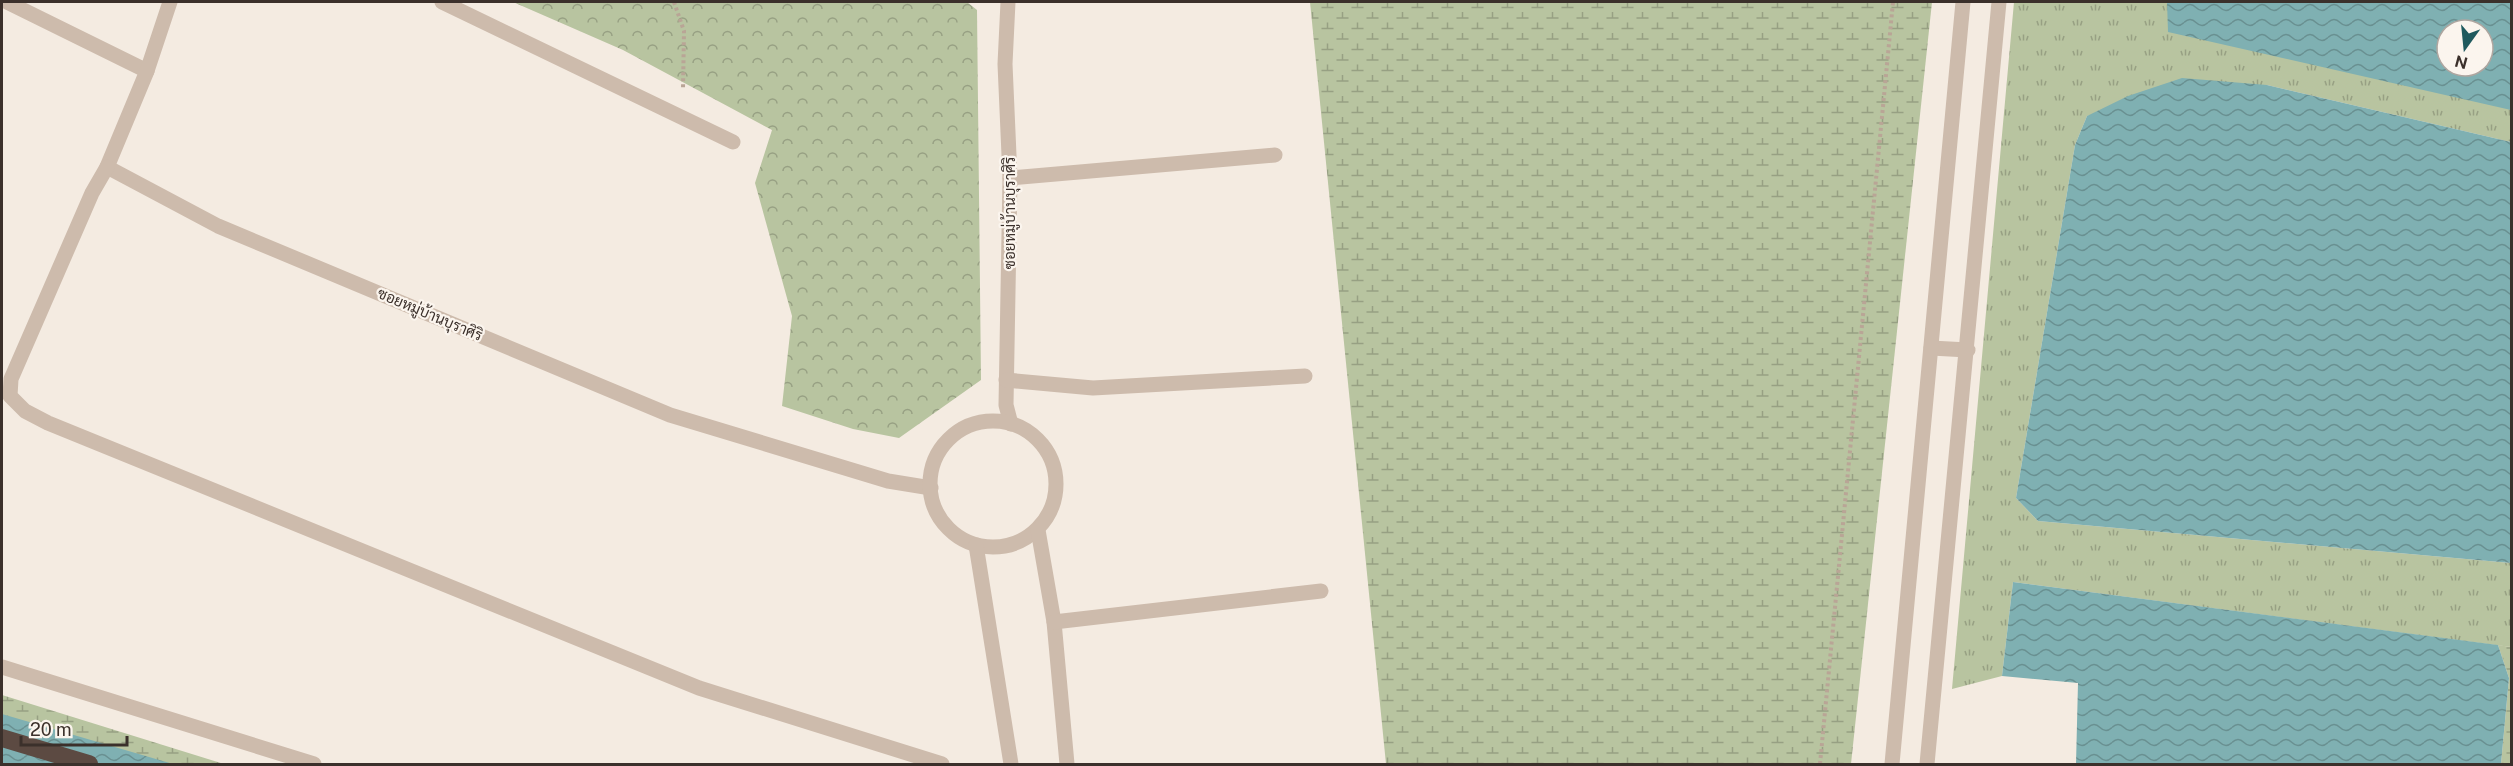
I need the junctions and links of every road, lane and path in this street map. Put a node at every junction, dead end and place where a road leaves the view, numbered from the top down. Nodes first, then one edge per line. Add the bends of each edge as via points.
1 (7, 2) edge
2 (171, 2) edge
3 (442, 2) edge
4 (674, 2) edge
5 (1008, 2) edge
6 (1893, 2) edge
7 (1963, 2) edge
8 (1999, 2) edge
9 (147, 70) junction
10 (683, 118) junction
11 (733, 142) dead end
12 (1275, 155) dead end
13 (107, 167) junction
14 (1010, 178) junction
15 (1931, 348) junction
16 (1968, 350) junction
17 (1305, 376) dead end
18 (1006, 380) junction
19 (1011, 424) junction
20 (931, 488) junction
21 (1038, 530) junction
22 (976, 545) junction
23 (1321, 591) dead end
24 (1054, 622) junction
25 (2, 667) edge
26 (2, 738) edge
27 (89, 765) edge
28 (314, 765) edge
29 (942, 765) edge
30 (1011, 765) edge
31 (1067, 765) edge
32 (1820, 765) edge
33 (1892, 765) edge
34 (1927, 765) edge

1 - 9 street
2 - 9 street
3 - 10 street
4 - 10 path via 684,32
5 - 14 street, ซอยหมู่บ้านบุราศิริ via 1005,64
6 - 32 path
7 - 15 street
8 - 16 street
9 - 13 street
10 - 11 street
12 - 14 street
13 - 20 street, ซอยหมู่บ้านบุราศิริ via 218,226 670,415 888,481
13 - 29 street via 11,379 10,396 25,411 699,688
14 - 18 street, ซอยหมู่บ้านบุราศิริ
15 - 16 street
15 - 33 street
16 - 34 street
17 - 18 street via 1093,388
18 - 19 street, ซอยหมู่บ้านบุราศิริ
19 - 20 street via 989,421 968,427 949,439 936,456
19 - 21 street via 1031,433 1046,449 1055,469 1057,491
20 - 22 street via 941,520 956,536
21 - 22 street via 1020,542 998,547
21 - 24 street
22 - 30 street
23 - 24 street
24 - 31 street
25 - 28 street
26 - 27 highway

